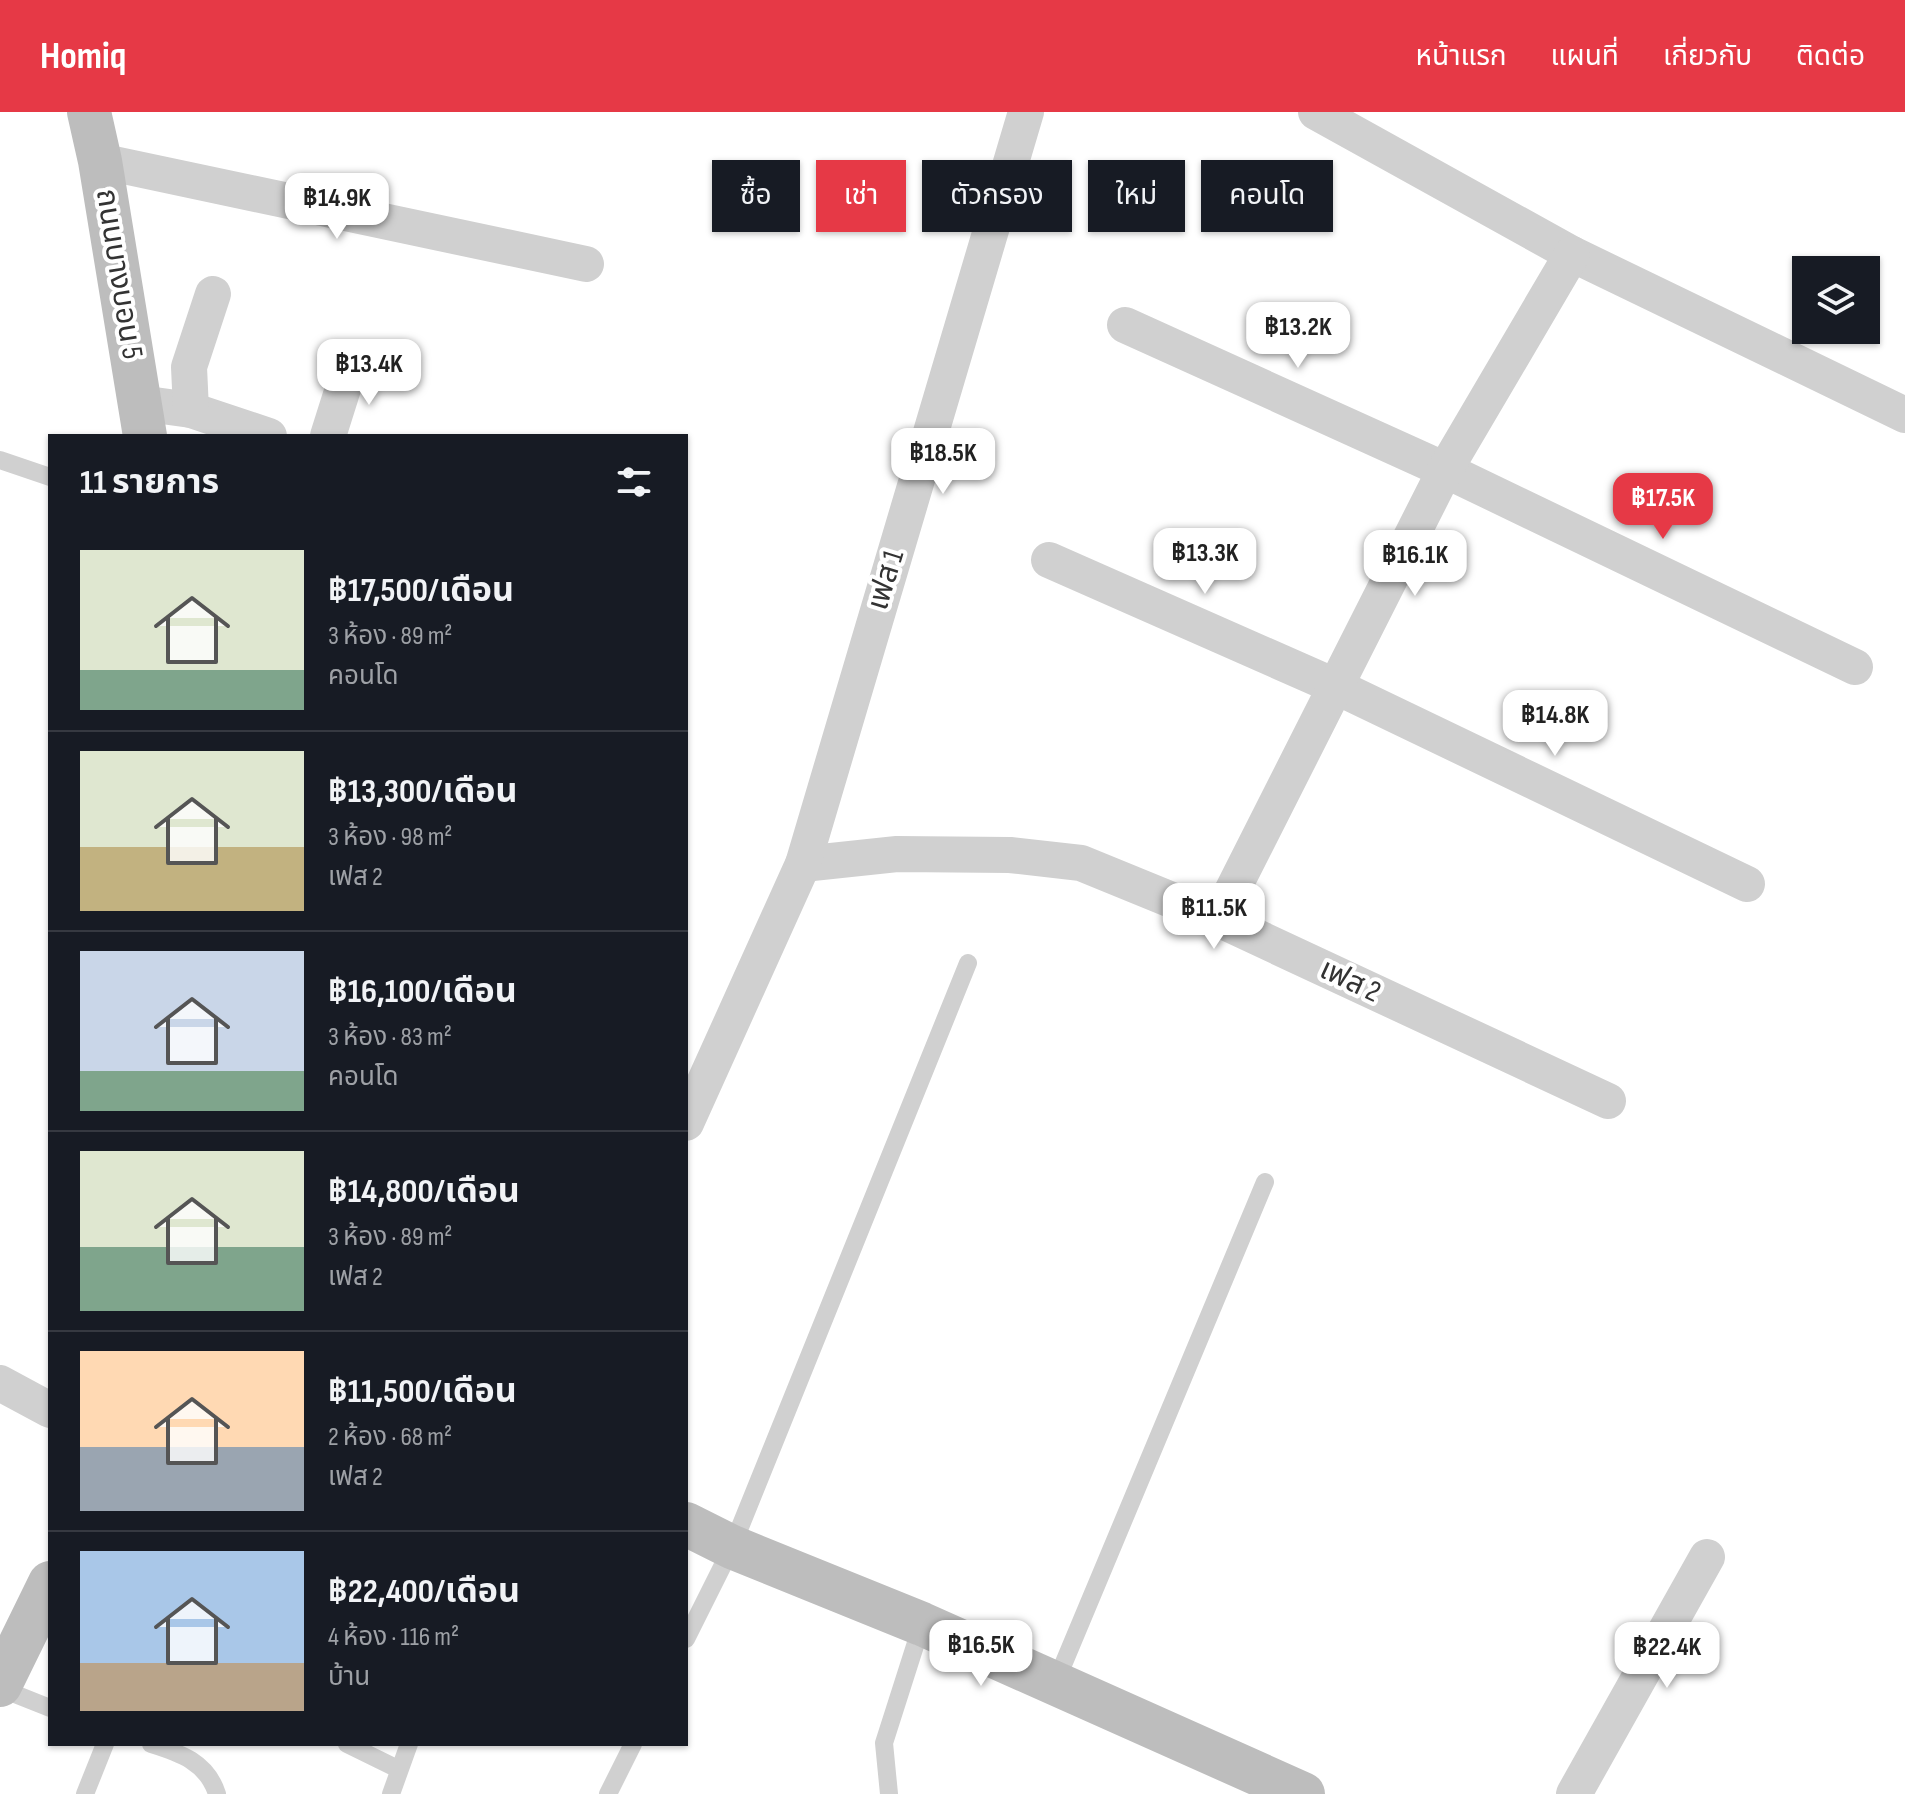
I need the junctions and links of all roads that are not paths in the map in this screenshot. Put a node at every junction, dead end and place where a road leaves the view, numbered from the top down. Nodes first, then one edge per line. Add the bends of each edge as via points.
1 (89, 112) edge
2 (1026, 112) edge
3 (1316, 112) edge
4 (100, 161) junction
5 (1572, 254) junction
6 (586, 264) dead end
7 (213, 294) dead end
8 (1125, 325) dead end
9 (352, 360) dead end
10 (191, 410) junction
11 (1905, 415) edge
12 (142, 420) edge
13 (263, 434) edge
14 (329, 434) edge
15 (0, 460) edge
16 (1445, 470) junction
17 (48, 476) edge
18 (1049, 560) dead end
19 (1855, 667) dead end
20 (1337, 687) junction
21 (803, 864) junction
22 (1747, 884) dead end
23 (1218, 919) junction
24 (968, 963) dead end
25 (1608, 1101) dead end
26 (688, 1119) edge
27 (1265, 1182) dead end
28 (0, 1383) edge
29 (48, 1409) edge
30 (688, 1525) edge
31 (732, 1547) junction
32 (1707, 1557) dead end
33 (48, 1587) edge
34 (922, 1624) junction
35 (688, 1635) edge
36 (1055, 1684) junction
37 (0, 1687) edge
38 (48, 1707) edge
39 (104, 1746) edge
40 (158, 1746) edge
41 (351, 1746) edge
42 (408, 1746) edge
43 (632, 1746) edge
44 (398, 1769) junction
45 (85, 1794) edge
46 (217, 1794) edge
47 (391, 1794) edge
48 (608, 1794) edge
49 (889, 1794) edge
50 (1303, 1794) edge
51 (1574, 1794) edge

1 - 4 street, ถนนบางบอน 5
2 - 21 street, เฟส 1
3 - 5 street
4 - 6 street
4 - 12 street, ถนนบางบอน 5
5 - 11 street
5 - 16 street
7 - 10 street via 189,367
8 - 16 street
9 - 14 street
10 - 12 street
10 - 13 street
15 - 17 lane
16 - 19 street
16 - 20 street
18 - 20 street
20 - 22 street
20 - 23 street
21 - 23 street, เฟส 2 via 897,854 1010,855 1081,863
21 - 26 street, เฟส 1
23 - 25 street, เฟส 2
24 - 31 lane
27 - 36 lane
28 - 29 street
30 - 31 street
31 - 34 street
31 - 35 lane
32 - 51 street
33 - 37 street
34 - 36 street
34 - 49 lane via 884,1743
36 - 50 street
37 - 38 lane
39 - 45 lane
40 - 46 lane via 187,1755
41 - 44 lane
42 - 44 lane
43 - 48 lane
44 - 47 lane

